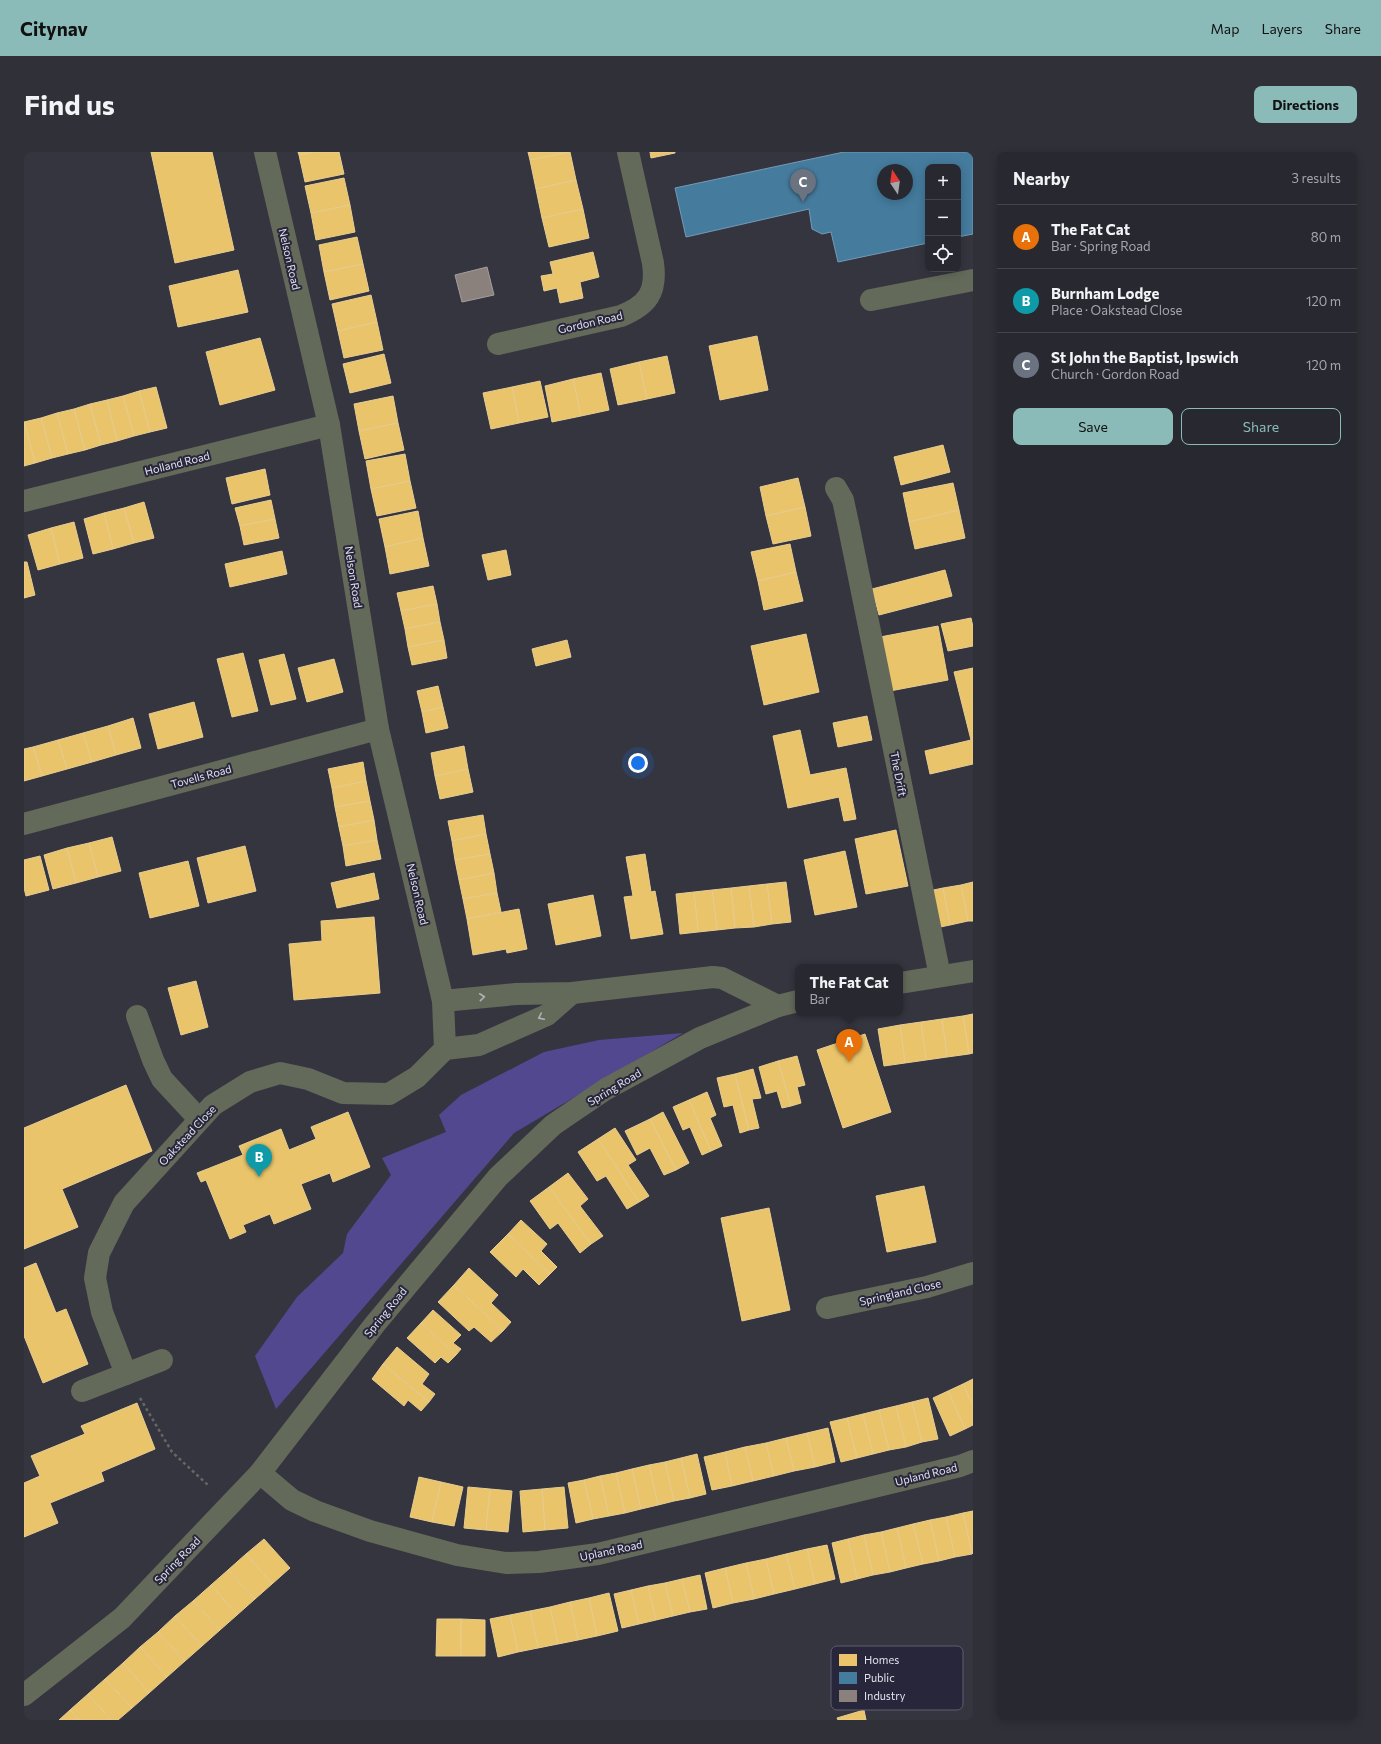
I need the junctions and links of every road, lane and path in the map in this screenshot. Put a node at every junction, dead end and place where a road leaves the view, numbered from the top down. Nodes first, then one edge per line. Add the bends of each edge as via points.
1 (266, 152) edge
2 (628, 152) edge
3 (973, 280) edge
4 (871, 300) dead end
5 (498, 344) dead end
6 (329, 425) junction
7 (836, 488) dead end
8 (24, 501) edge
9 (378, 729) junction
10 (24, 824) edge
11 (973, 971) edge
12 (940, 976) junction
13 (903, 982) edge
14 (572, 993) junction
15 (443, 1001) junction
16 (788, 1004) edge
17 (137, 1016) dead end
18 (445, 1049) junction
19 (199, 1119) junction
20 (973, 1274) edge
21 (827, 1308) dead end
22 (162, 1360) dead end
23 (126, 1374) junction
24 (82, 1391) dead end
25 (973, 1461) edge
26 (260, 1473) junction
27 (230, 1505) junction
28 (24, 1695) edge

1 - 6 street, Nelson Road
2 - 5 street, Gordon Road via 655,277 646,302 621,316
3 - 4 street
6 - 8 street, Holland Road
6 - 9 street, Nelson Road
7 - 12 street, The Drift via 843,500
9 - 10 street, Tovells Road
9 - 15 street, Nelson Road
11 - 12 street
12 - 13 street
15 -> 14 street via 516,994
14 - 16 street via 713,977 722,978
14 -> 18 street via 547,1015 479,1045
15 - 18 street, Nelson Road
16 - 26 street, Spring Road via 700,1038 606,1089 553,1125 498,1177 375,1324
17 - 19 street via 162,1079
18 - 19 street, Oakstead Close via 417,1077 389,1094 343,1093 308,1079 280,1073 250,1082 212,1104
19 - 23 street, Oakstead Close via 124,1203 98,1253 95,1278 102,1312
20 - 21 street, Springland Close via 927,1288
22 - 23 street
23 - 24 street
23 - 27 path via 172,1452
25 - 26 street, Upland Road via 598,1554 539,1562 506,1563 457,1555 370,1531 315,1511 292,1500
26 - 27 street, Spring Road
27 - 28 street, Spring Road via 122,1618

